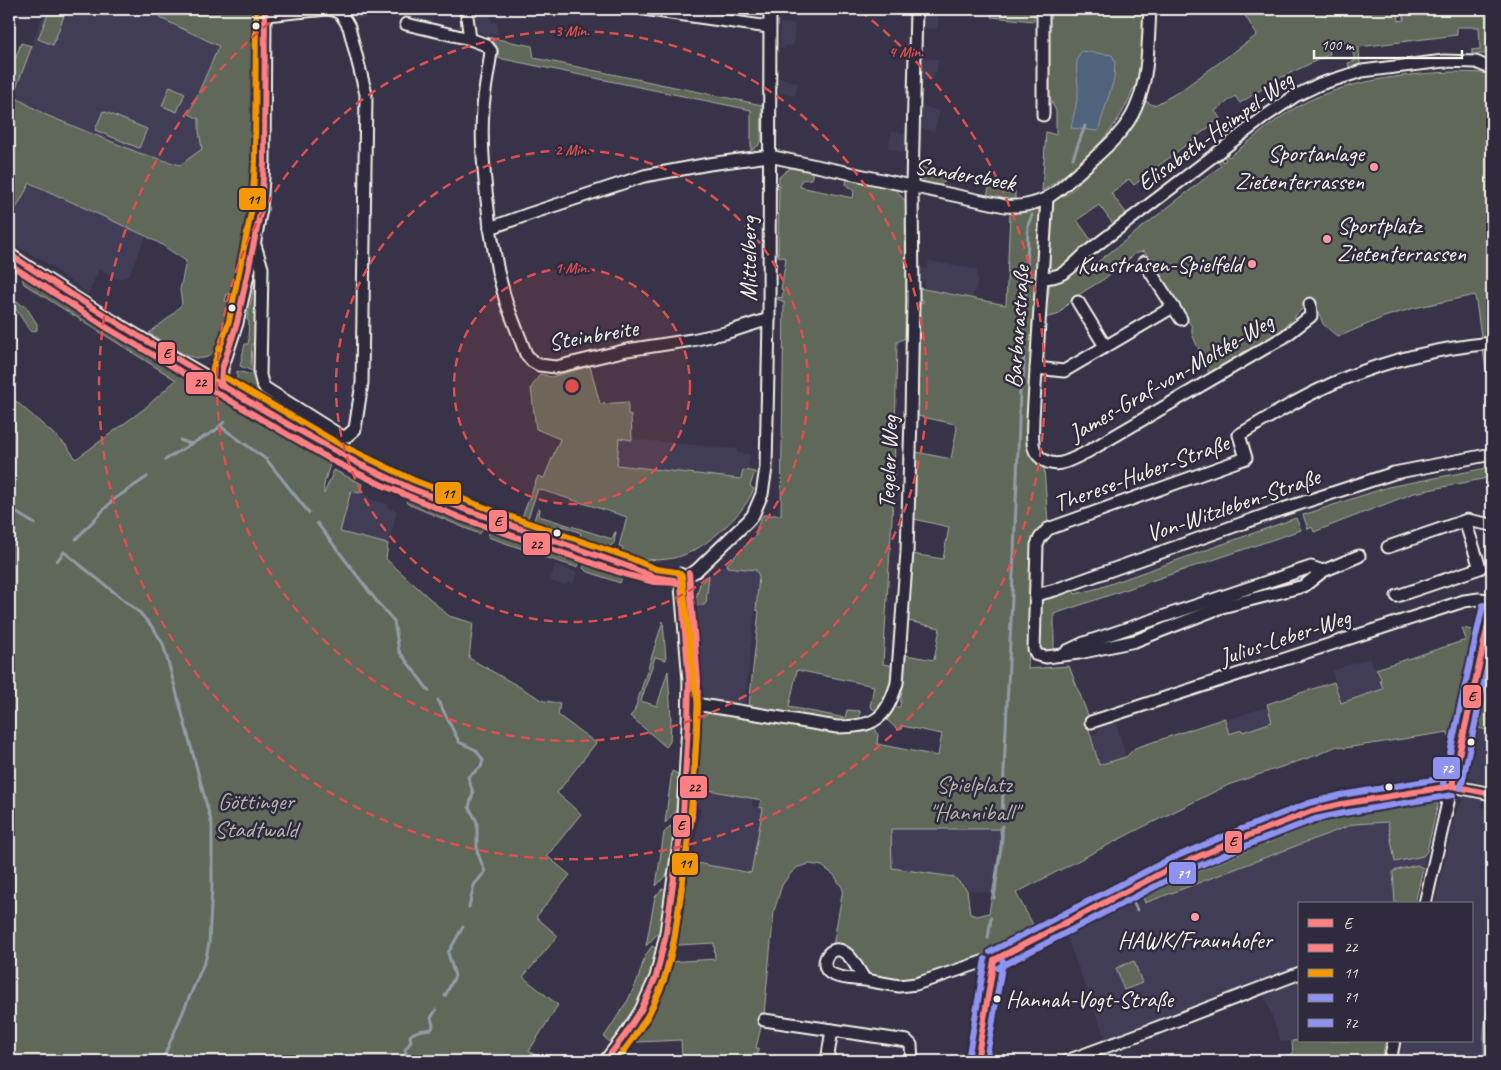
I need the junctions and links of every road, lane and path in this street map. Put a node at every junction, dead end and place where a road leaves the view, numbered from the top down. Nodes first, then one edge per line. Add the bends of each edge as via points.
1 (466, 9) edge
2 (643, 9) edge
3 (770, 9) edge
4 (916, 9) edge
5 (1043, 9) edge
6 (1150, 9) edge
7 (266, 12) edge
8 (406, 24) dead end
9 (769, 27) junction
10 (470, 39) junction
11 (1492, 69) edge
12 (1043, 116) dead end
13 (769, 156) junction
14 (912, 186) junction
15 (1047, 198) junction
16 (490, 228) junction
17 (255, 245) junction
18 (9, 254) edge
19 (1144, 262) dead end
20 (1042, 278) junction
21 (1078, 302) dead end
22 (1310, 304) dead end
23 (1173, 307) junction
24 (769, 319) junction
25 (1181, 319) dead end
26 (1492, 343) edge
27 (1105, 346) junction
28 (1036, 368) junction
29 (221, 385) junction
30 (1492, 454) edge
31 (1039, 456) joint
32 (1465, 521) junction
33 (1492, 525) edge
34 (1388, 547) dead end
35 (1359, 556) dead end
36 (677, 577) junction
37 (1036, 595) junction
38 (1397, 596) dead end
39 (1492, 600) edge
40 (1492, 608) edge
41 (689, 703) junction
42 (1091, 722) dead end
43 (1452, 786) junction
44 (1492, 794) edge
45 (1425, 902) edge
46 (994, 960) junction
47 (1298, 974) edge
48 (865, 980) dead end
49 (764, 1020) dead end
50 (832, 1030) junction
51 (1394, 1042) edge
52 (605, 1061) edge
53 (827, 1061) edge
54 (912, 1061) edge
55 (978, 1061) edge
56 (1067, 1061) edge
57 (1390, 1061) edge

1 - 10 street
2 - 9 street
3 - 9 street, Mittelberg
4 - 14 street, Tegeler Weg
5 - 12 street
6 - 15 street, Sandersbeek via 1143,80 1130,118 1104,149
7 - 17 street via 264,162
7 - 17 street via 327,9 341,14 349,27 366,94 362,383 355,429 347,436 341,436 262,383 262,268
8 - 10 street
9 - 13 street, Mittelberg
10 - 16 street, Steinbreite via 486,45 492,52 482,123
11 - 20 street, Elisabeth-Heimpel-Weg via 1476,62 1444,61 1362,71 1320,84 1267,115 1086,253 1062,275
13 - 14 street, Sandersbeek
13 - 16 street via 644,176
13 - 24 street, Mittelberg
14 - 15 street, Sandersbeek via 1015,207
14 - 41 street, Tegeler Weg via 913,301 907,552 897,683 893,698 878,719 853,727
15 - 20 street, Barbarastraße
16 - 24 street, Steinbreite via 506,302 526,354 539,365 556,368 627,350 692,340
17 - 29 street via 237,323 222,369
18 - 29 street
19 - 23 street
20 - 28 street, Barbarastraße
21 - 27 street
22 - 31 street, James-Graf-von-Moltke-Weg via 1311,316 1284,337 1087,452 1055,464
23 - 25 street
23 - 27 street
24 - 36 street, Mittelberg via 766,468 757,507 748,521 696,571
26 - 37 street, Therese-Huber-Straße via 1421,354 1342,379 1238,435 1246,458 1048,529 1037,548
27 - 28 street via 1064,371
28 - 31 street, Barbarastraße via 1033,443
29 - 36 street via 338,454 409,488 627,566
30 - 37 street, Von-Witzleben-Straße via 1394,473
32 - 33 street
32 - 34 street
32 - 38 street via 1485,566
35 - 37 street via 1323,571 1304,586 1221,603 1135,641 1079,653 1037,654 1034,649
36 - 41 street
39 - 42 street, Julius-Leber-Weg via 1464,601
40 - 43 street
41 - 52 street via 682,815 662,955 641,1010
43 - 44 street
43 - 45 street
43 - 46 street via 1312,811 1171,868
46 - 48 street via 916,984 899,986
46 - 55 street
47 - 56 street
49 - 50 street
50 - 53 street
50 - 54 street via 906,1040 911,1045
51 - 57 street

